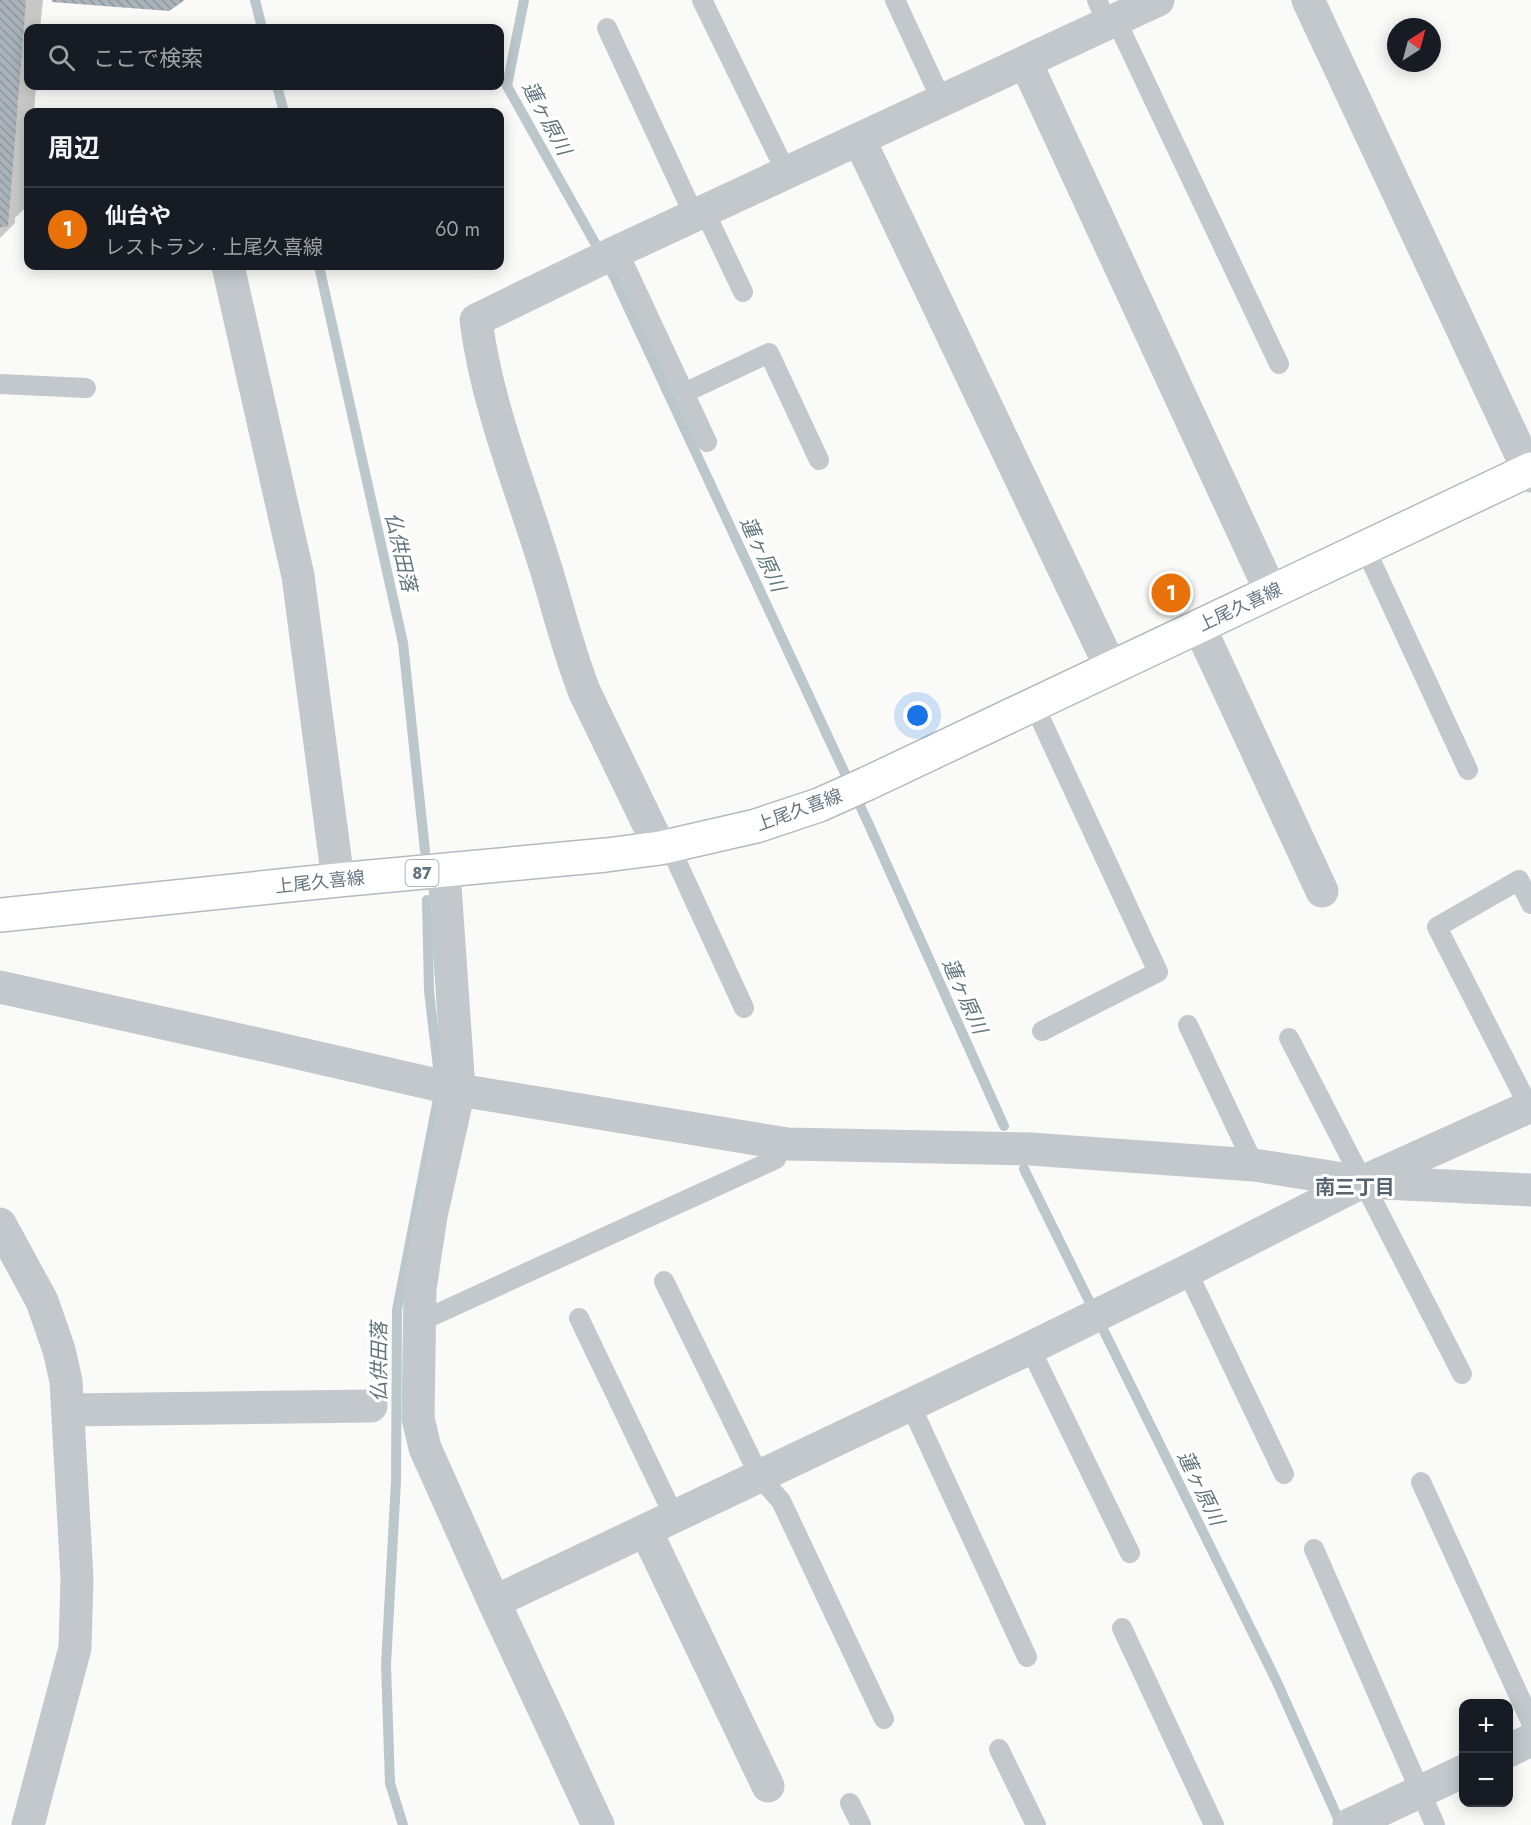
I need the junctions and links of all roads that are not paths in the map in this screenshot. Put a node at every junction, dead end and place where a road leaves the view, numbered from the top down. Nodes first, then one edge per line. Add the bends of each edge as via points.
1 (702, 0) edge
2 (895, 0) edge
3 (1158, 0) edge
4 (1308, 0) edge
5 (1107, 15) edge
6 (607, 28) dead end
7 (1026, 63) junction
8 (942, 101) junction
9 (859, 139) junction
10 (787, 174) junction
11 (700, 215) junction
12 (618, 251) junction
13 (229, 270) edge
14 (743, 292) dead end
15 (1279, 364) dead end
16 (0, 384) edge
17 (86, 388) dead end
18 (684, 393) junction
19 (707, 442) dead end
20 (819, 460) dead end
21 (1530, 472) edge
22 (1365, 548) junction
23 (1271, 592) junction
24 (1199, 626) junction
25 (1111, 668) junction
26 (1034, 705) junction
27 (1468, 770) dead end
28 (664, 847) junction
29 (444, 871) junction
30 (338, 880) junction
31 (1322, 891) dead end
32 (1531, 904) edge
33 (0, 915) edge
34 (0, 987) edge
35 (744, 1008) dead end
36 (1188, 1025) dead end
37 (1042, 1031) dead end
38 (1289, 1038) dead end
39 (446, 1087) junction
40 (1530, 1107) edge
41 (776, 1159) dead end
42 (1254, 1166) junction
43 (1362, 1182) junction
44 (1531, 1190) edge
45 (0, 1224) edge
46 (1187, 1271) junction
47 (664, 1281) dead end
48 (579, 1317) dead end
49 (419, 1322) junction
50 (1030, 1348) junction
51 (1462, 1374) dead end
52 (910, 1404) junction
53 (371, 1406) dead end
54 (68, 1410) junction
55 (1284, 1474) dead end
56 (760, 1478) junction
57 (1421, 1482) dead end
58 (660, 1524) junction
59 (1314, 1550) dead end
60 (1130, 1553) dead end
61 (494, 1602) junction
62 (1122, 1628) dead end
63 (1027, 1657) dead end
64 (884, 1719) dead end
65 (1531, 1722) edge
66 (1531, 1740) edge
67 (1513, 1748) edge
68 (999, 1749) dead end
69 (1459, 1773) edge
70 (768, 1786) dead end
71 (1419, 1791) junction
72 (850, 1803) dead end
73 (28, 1825) edge
74 (598, 1825) edge
75 (861, 1825) edge
76 (1036, 1825) edge
77 (1214, 1825) edge
78 (1349, 1825) edge
79 (1435, 1825) edge

1 - 10 lane
2 - 8 lane
3 - 5 street
4 - 21 street
5 - 7 street
5 - 15 lane
6 - 11 lane
7 - 8 street
7 - 23 street
8 - 9 street
9 - 10 street
9 - 25 street
10 - 11 street
11 - 12 street
11 - 14 lane
12 - 18 lane
12 - 28 street via 476,320 484,373 575,667
13 - 30 street via 298,576
16 - 17 lane
18 - 19 lane
18 - 20 lane via 769,353
21 - 22 main road, 上尾久喜線 / 87
22 - 23 main road, 上尾久喜線 / 87
22 - 27 lane
23 - 24 main road, 上尾久喜線 / 87
24 - 25 main road, 上尾久喜線 / 87
24 - 31 street
25 - 26 main road, 上尾久喜線 / 87
26 - 28 main road, 上尾久喜線 / 87 via 852,790 756,826
26 - 37 lane via 1158,972
28 - 29 main road, 上尾久喜線 / 87
28 - 35 lane
29 - 30 main road, 上尾久喜線 / 87
29 - 39 street
30 - 33 main road, 上尾久喜線 / 87
32 - 40 lane via 1519,880 1437,927
34 - 39 street
36 - 42 lane
38 - 43 lane
39 - 42 street via 787,1144 1030,1149
39 - 49 street
40 - 43 street
41 - 49 lane
42 - 43 street
43 - 44 street
43 - 46 street
43 - 51 lane
45 - 54 street via 50,1322 66,1381
46 - 50 street
46 - 55 lane
47 - 56 lane
48 - 58 lane
49 - 61 street via 421,1434
50 - 52 street
50 - 60 lane
52 - 56 street
52 - 63 lane
53 - 54 street
54 - 73 street via 77,1578 75,1648
56 - 58 street
56 - 64 lane via 781,1501
57 - 65 lane
58 - 61 street
58 - 70 street
59 - 71 lane
61 - 74 street
62 - 77 lane
66 - 67 street
68 - 76 lane
69 - 71 street
71 - 78 street
71 - 79 lane
72 - 75 lane

